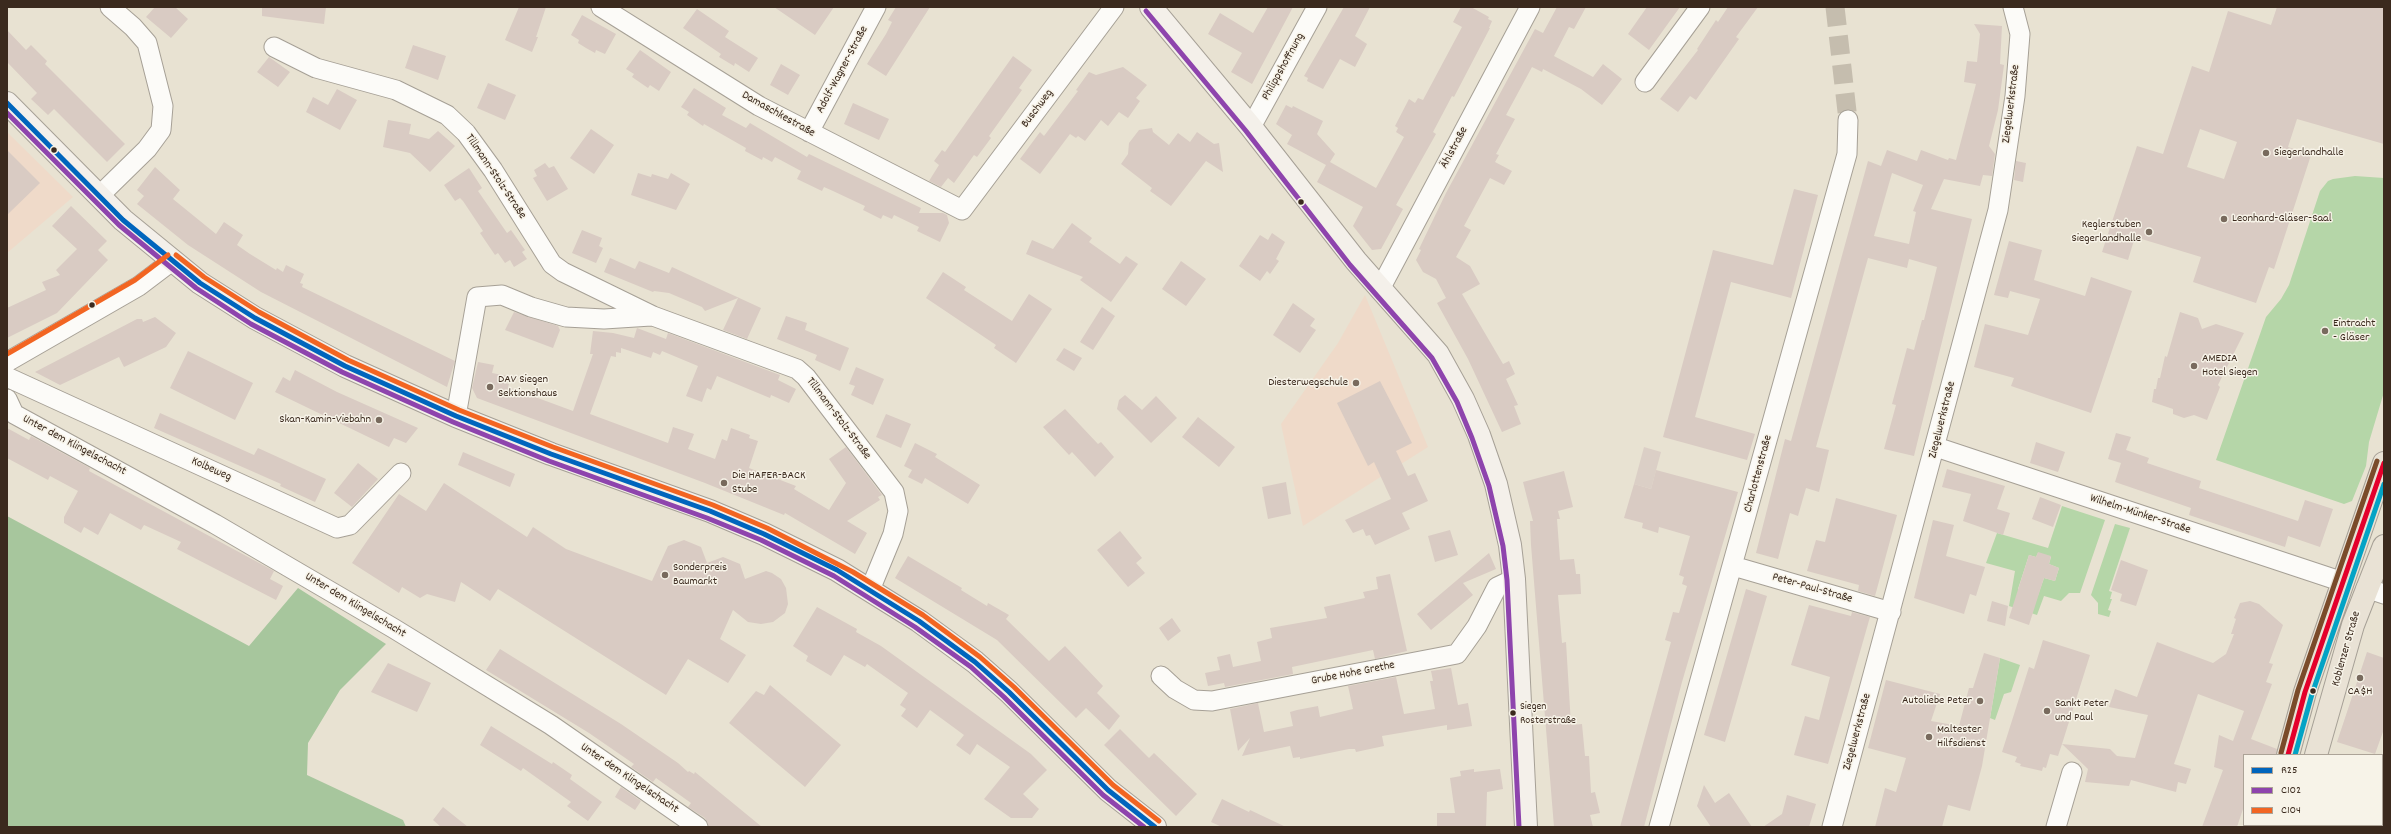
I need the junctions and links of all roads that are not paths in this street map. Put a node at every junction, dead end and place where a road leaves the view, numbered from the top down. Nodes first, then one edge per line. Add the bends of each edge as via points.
1 (110, 7) edge
2 (601, 7) edge
3 (876, 7) edge
4 (1114, 7) edge
5 (1151, 7) edge
6 (1317, 7) edge
7 (1530, 7) edge
8 (1700, 7) edge
9 (2013, 7) edge
10 (274, 47) dead end
11 (1645, 82) dead end
12 (7, 103) edge
13 (1848, 120) tunnel mouth
14 (1251, 127) junction
15 (809, 132) junction
16 (99, 196) junction
17 (962, 210) joint
18 (172, 261) junction
19 (1380, 288) junction
20 (653, 316) junction
21 (7, 362) edge
22 (7, 377) edge
23 (7, 399) edge
24 (456, 416) junction
25 (1936, 447) junction
26 (2384, 463) edge
27 (401, 473) dead end
28 (2384, 546) edge
29 (1733, 566) junction
30 (1514, 579) junction
31 (2344, 582) junction
32 (870, 590) junction
33 (2375, 591) edge
34 (1891, 612) junction
35 (1161, 676) dead end
36 (2288, 754) edge
37 (2316, 754) edge
38 (2072, 772) dead end
39 (698, 827) edge
40 (1154, 827) edge
41 (1526, 827) edge
42 (1659, 827) edge
43 (1832, 827) edge
44 (2056, 827) edge

1 - 16 street via 147,43 163,106 161,130 152,143
2 - 15 street, Damaschkestraße via 759,106
3 - 15 street, Adolf-Wagner-Straße
4 - 17 street, Buschweg
5 - 14 main road
6 - 14 street, Philippshoffnung
7 - 19 street, Ählstraße
8 - 11 street
9 - 25 street, Ziegelwerkstraße via 2020,34 2015,96 1998,210
10 - 20 street, Tillmann-Stolz-Straße via 316,68 396,90 447,115 466,133 493,170 552,264
12 - 16 main road
13 - 29 street, Charlottenstraße via 1847,154
14 - 19 main road
15 - 17 street, Damaschkestraße
16 - 18 main road
18 - 21 street via 139,286
18 - 24 main road via 200,283 255,318 346,366
19 - 30 main road via 1438,354 1463,399 1496,484 1510,544
20 - 24 street, Tillmann-Stolz-Straße via 604,319 566,317 502,295 477,297
20 - 32 street, Tillmann-Stolz-Straße via 797,369 822,396 894,492 898,511 894,534
22 - 27 street, Kolbeweg via 337,528 350,526
23 - 39 street, Unter dem Klingelschacht via 14,414 214,524 394,628 545,721
24 - 32 main road via 551,454 717,514 816,559
25 - 31 street, Wilhelm-Münker-Straße
25 - 34 street, Ziegelwerkstraße
26 - 31 main road, Koblenzer Straße
28 - 33 main road, Koblenzer Straße
29 - 34 street, Peter-Paul-Straße
29 - 42 street, Charlottenstraße
30 - 35 street, Grube Hohe Grethe via 1497,587 1477,626 1457,654 1212,701 1194,700 1175,689
30 - 41 main road
31 - 33 main road
31 - 36 main road, Koblenzer Straße via 2305,692
32 - 40 main road via 919,621 975,662 1108,790
33 - 37 main road, Koblenzer Straße via 2353,625
34 - 43 street, Ziegelwerkstraße
38 - 44 street

